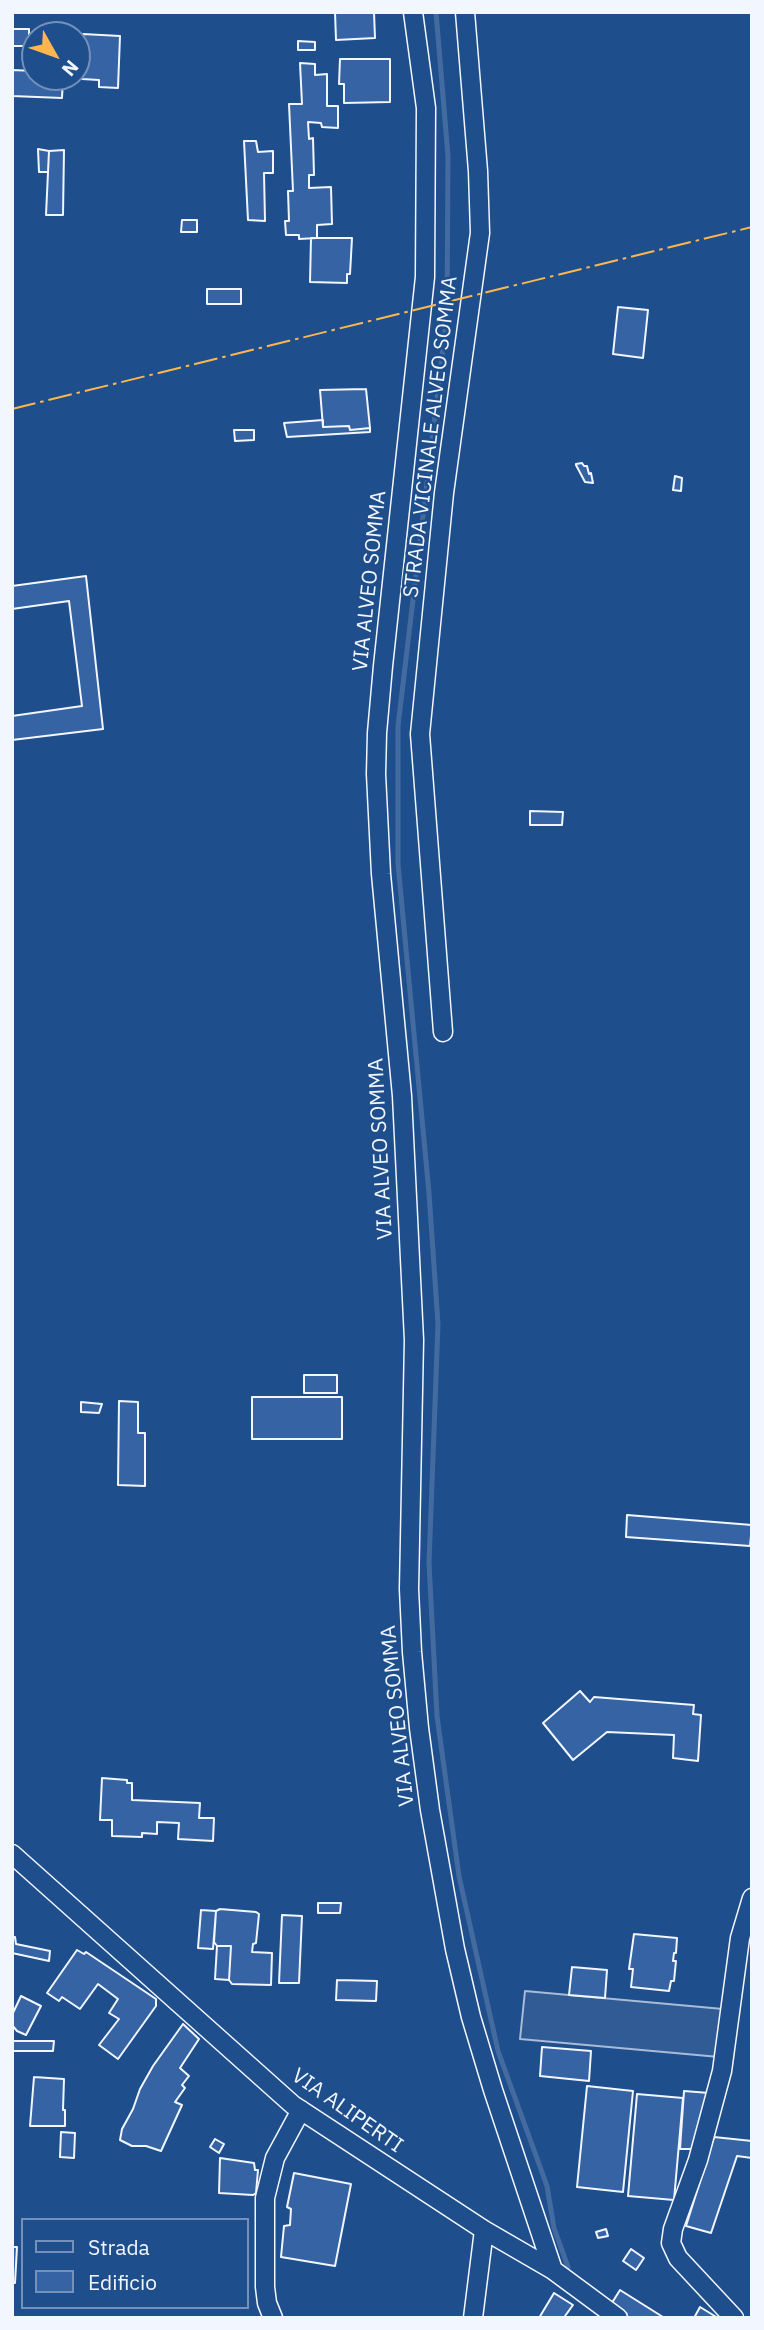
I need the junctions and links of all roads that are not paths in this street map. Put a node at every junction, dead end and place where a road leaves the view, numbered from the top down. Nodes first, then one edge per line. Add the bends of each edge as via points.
1 (413, 12) edge
2 (465, 12) edge
3 (443, 1032) dead end
4 (12, 1854) edge
5 (752, 1898) edge
6 (301, 2110) junction
7 (484, 2230) junction
8 (554, 2270) junction
9 (273, 2318) edge
10 (473, 2318) edge
11 (618, 2318) edge
12 (734, 2318) edge

1 - 8 street, VIA ALVEO SOMMA via 426,108 425,277 383,666 376,774 402,1096 414,1340 412,1652 430,1810 455,1949 493,2090
2 - 3 street, STRADA VICINALE ALVEO SOMMA via 480,233 444,493 420,734
4 - 6 street, VIA ALIPERTI
5 - 12 street via 740,1938 722,2071 671,2243 678,2258
6 - 7 street, VIA ALIPERTI
6 - 9 street via 275,2158 265,2198 265,2287
7 - 8 street, VIA ALIPERTI
7 - 10 street
8 - 11 street, VIA ALIPERTI

